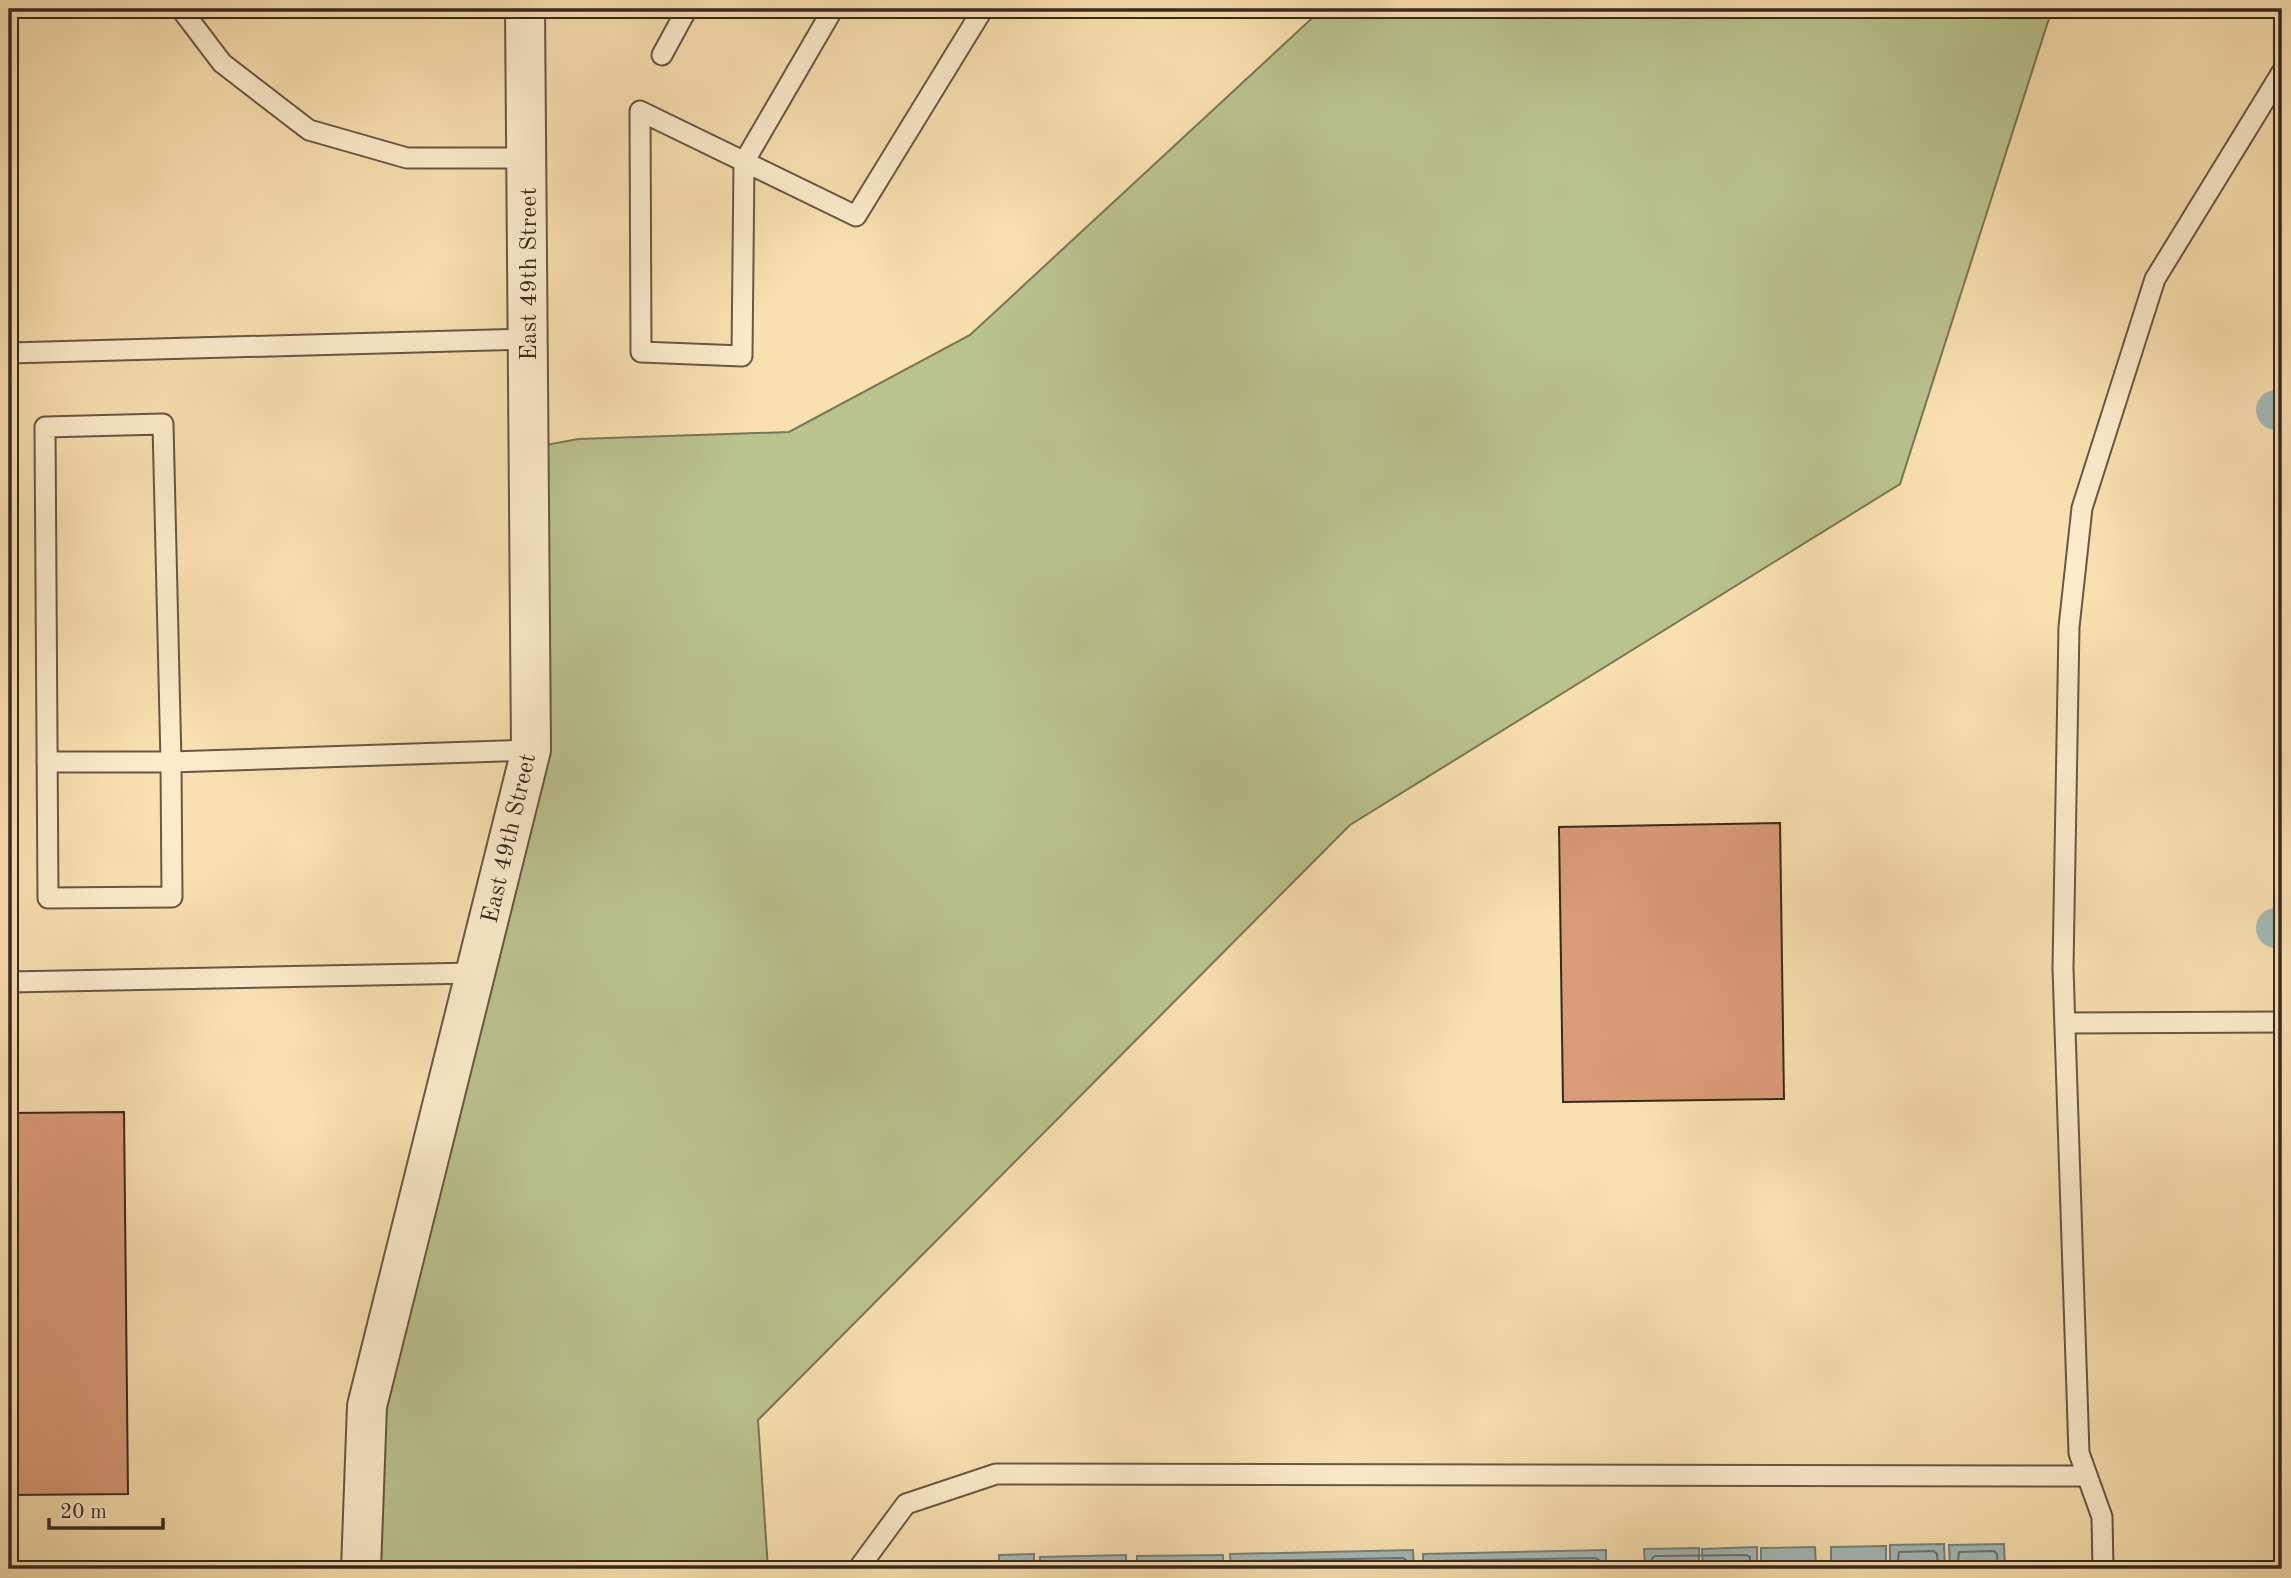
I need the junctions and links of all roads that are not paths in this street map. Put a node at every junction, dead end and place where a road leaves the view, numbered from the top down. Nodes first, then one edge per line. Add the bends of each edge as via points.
1 (181, 9) edge
2 (525, 9) edge
3 (687, 9) edge
4 (834, 9) edge
5 (983, 9) edge
6 (662, 55) dead end
7 (2282, 72) edge
8 (527, 158) junction
9 (744, 162) junction
10 (528, 339) junction
11 (9, 353) edge
12 (531, 750) junction
13 (47, 762) junction
14 (171, 762) junction
15 (476, 973) junction
16 (9, 982) edge
17 (2282, 1022) edge
18 (2065, 1023) junction
19 (2087, 1476) junction
20 (360, 1569) edge
21 (860, 1569) edge
22 (2103, 1569) edge

1 - 8 lane via 222,63 309,131 407,158
2 - 8 street, East 49th Street
3 - 6 lane
4 - 9 lane
5 - 9 lane via 856,216
7 - 18 lane via 2155,279 2082,508 2069,627
8 - 10 street, East 49th Street
9 - 9 lane via 640,111 641,352 742,356
10 - 11 lane
10 - 12 street, East 49th Street
12 - 14 lane
12 - 15 street, East 49th Street
13 - 14 lane
13 - 14 lane via 48,898 172,897
13 - 14 lane via 44,428 163,424
15 - 16 lane
15 - 20 street, East 49th Street via 367,1406
17 - 18 lane
18 - 19 lane via 2079,1453
19 - 21 lane via 996,1474 906,1504
19 - 22 lane via 2102,1517

